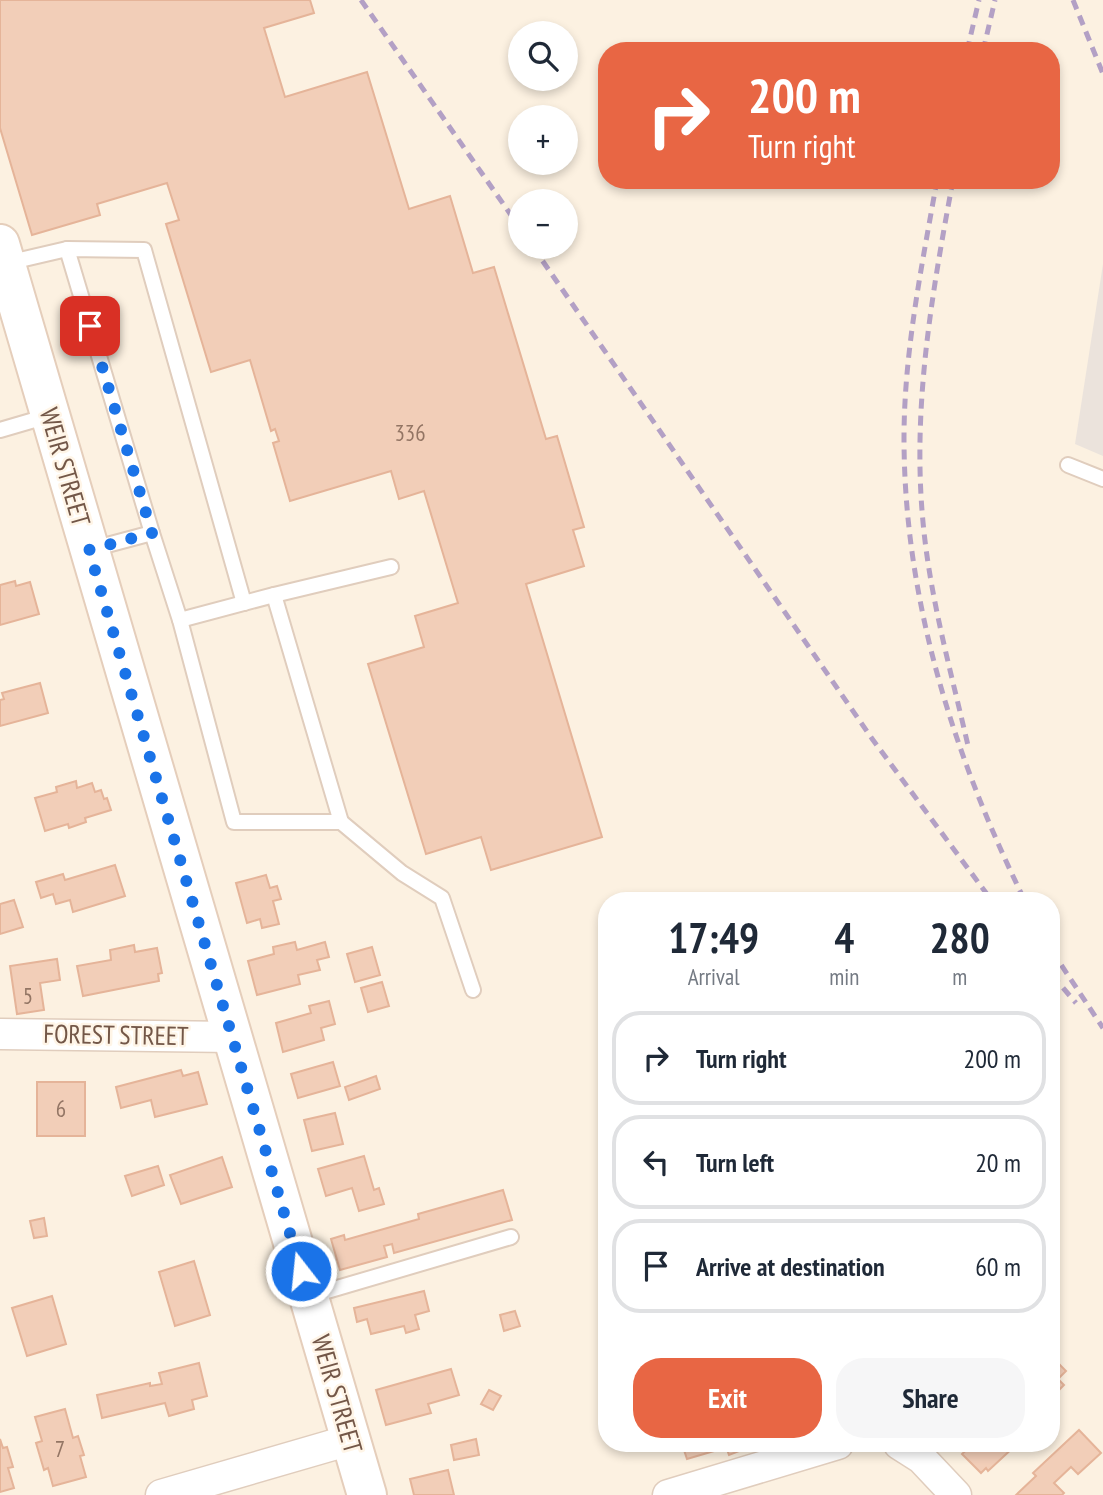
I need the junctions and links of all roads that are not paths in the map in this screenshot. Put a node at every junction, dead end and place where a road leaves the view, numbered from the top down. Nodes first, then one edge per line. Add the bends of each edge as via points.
1 (67, 249) junction
2 (3, 254) edge
3 (49, 416) junction
4 (0, 430) edge
5 (1068, 465) dead end
6 (1103, 479) edge
7 (152, 533) junction
8 (89, 550) junction
9 (391, 567) dead end
10 (274, 595) junction
11 (244, 603) junction
12 (180, 620) junction
13 (341, 822) junction
14 (473, 990) dead end
15 (0, 1034) edge
16 (232, 1037) junction
17 (511, 1237) dead end
18 (309, 1297) junction
19 (350, 1440) junction
20 (811, 1452) edge
21 (911, 1452) edge
22 (161, 1495) edge
23 (367, 1495) edge
24 (668, 1495) edge
25 (956, 1495) edge

1 - 2 lane
1 - 7 lane
1 - 11 lane via 144,250
2 - 3 main road, WEIR STREET
3 - 4 lane
3 - 8 main road, WEIR STREET
5 - 6 lane
7 - 8 lane
7 - 12 lane
8 - 16 main road, WEIR STREET
9 - 10 lane
10 - 11 lane
10 - 13 lane
11 - 12 lane
12 - 13 lane via 234,822
13 - 14 lane via 402,873 442,898
15 - 16 street, FOREST STREET
16 - 18 main road, WEIR STREET
17 - 18 lane
18 - 19 main road, WEIR STREET
19 - 22 street
19 - 23 main road, WEIR STREET
20 - 24 street
21 - 25 street

